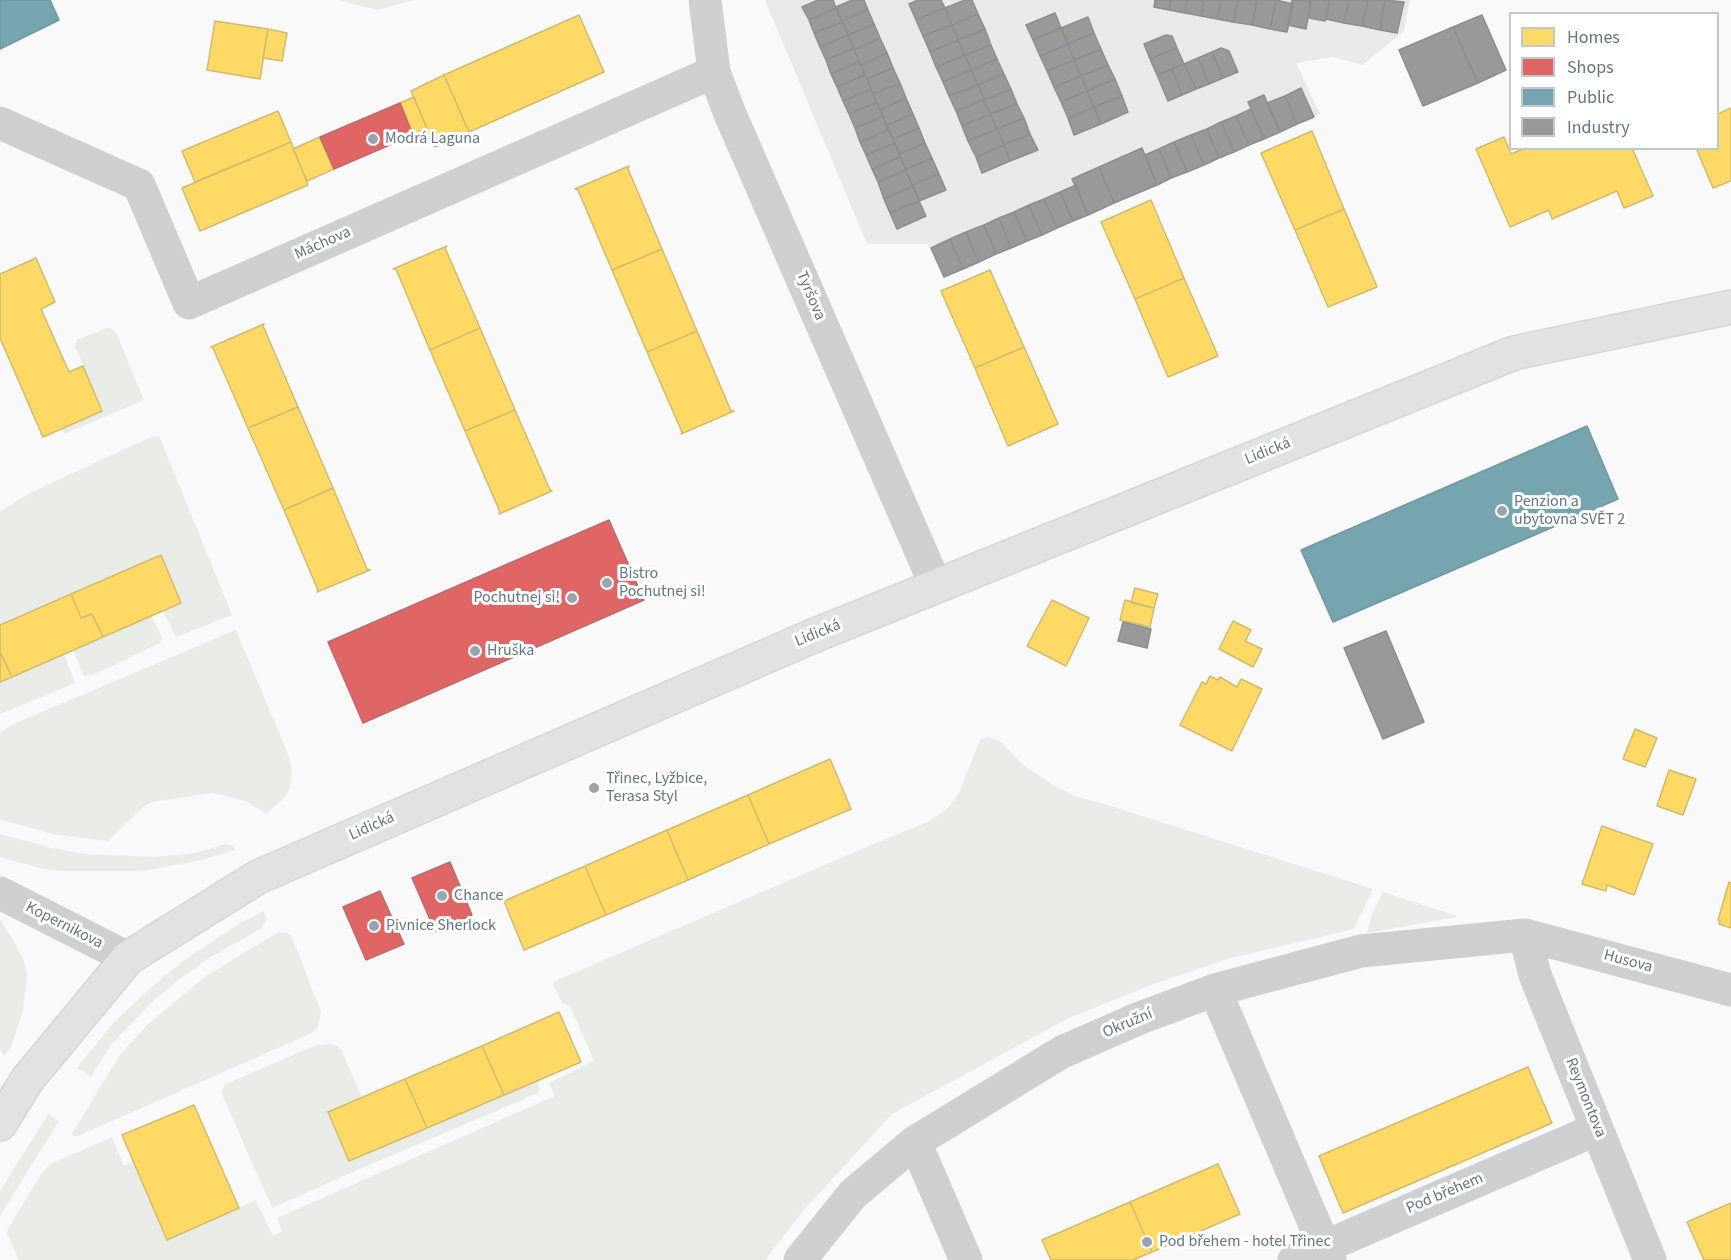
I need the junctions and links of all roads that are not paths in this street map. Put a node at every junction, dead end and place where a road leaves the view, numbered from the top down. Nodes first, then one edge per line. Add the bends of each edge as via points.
1 (705, 0) edge
2 (714, 72) junction
3 (0, 123) edge
4 (1731, 307) edge
5 (936, 586) junction
6 (0, 893) edge
7 (1525, 935) junction
8 (128, 958) junction
9 (1215, 990) junction
10 (1731, 990) edge
11 (0, 1124) edge
12 (1597, 1129) junction
13 (915, 1142) junction
14 (1328, 1253) edge
15 (800, 1260) edge
16 (966, 1260) edge
17 (1294, 1260) edge
18 (1650, 1260) edge

1 - 2 street, Tyršova
2 - 3 street, Máchova via 189,303 139,185
2 - 5 street, Tyršova
4 - 5 street, Lidická via 1514,353
5 - 8 street, Lidická via 258,877
6 - 8 street, Kopernikova
7 - 9 street, Okružní via 1361,951
7 - 10 street, Husova
7 - 12 street, Reymontova via 1535,975
8 - 11 street, Lidická via 27,1080
9 - 13 street, Okružní via 1062,1052
9 - 14 street
12 - 14 street, Pod břehem
12 - 18 street, Reymontova
13 - 15 street, Okružní via 853,1194
13 - 16 street
14 - 17 street, Pod břehem

